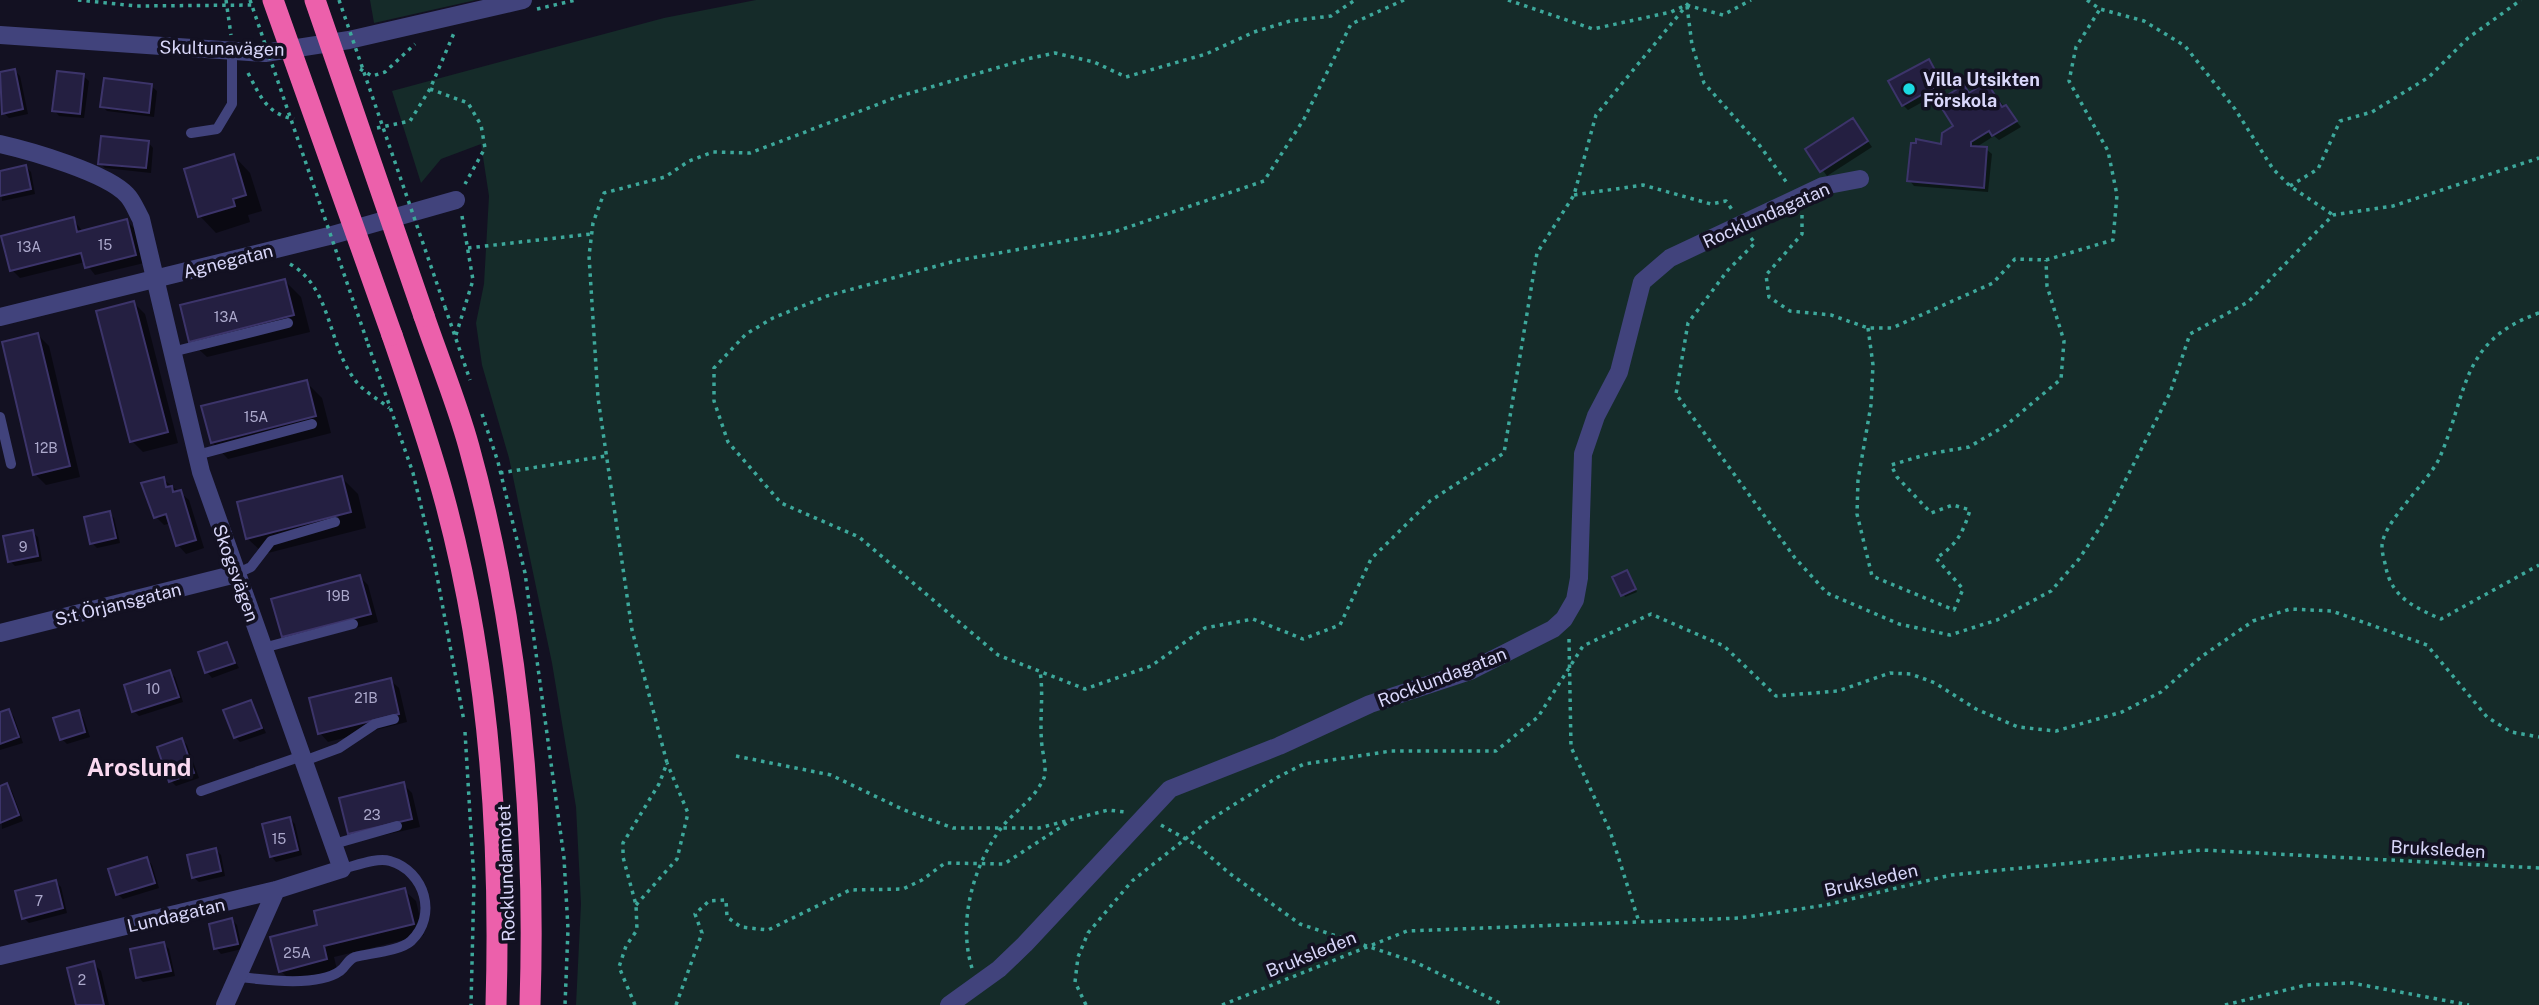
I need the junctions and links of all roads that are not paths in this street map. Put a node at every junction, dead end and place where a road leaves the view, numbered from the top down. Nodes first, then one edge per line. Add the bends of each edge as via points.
1 (315, 0) edge
2 (523, 0) edge
3 (269, 3) edge
4 (0, 35) edge
5 (232, 52) junction
6 (191, 133) dead end
7 (0, 144) edge
8 (1860, 178) dead end
9 (456, 200) road end
10 (154, 279) junction
11 (0, 317) edge
12 (288, 323) dead end
13 (172, 352) junction
14 (0, 417) edge
15 (312, 424) dead end
16 (197, 455) junction
17 (11, 464) dead end
18 (335, 522) dead end
19 (236, 574) junction
20 (353, 624) dead end
21 (0, 633) edge
22 (263, 648) junction
23 (394, 719) dead end
24 (303, 759) junction
25 (201, 791) dead end
26 (397, 826) dead end
27 (339, 858) junction
28 (276, 890) junction
29 (0, 956) edge
30 (240, 976) junction
31 (225, 1005) edge
32 (496, 1005) edge
33 (530, 1005) edge
34 (949, 1005) edge

1 - 33 highway, Rocklundamotet, bridge via 469,444 481,496 511,644 522,740 532,932
2 - 5 street, Skultunavägen via 349,40
3 - 32 highway, bridge via 392,335 446,502 477,663 493,784 499,914
4 - 5 street, Skultunavägen
5 - 6 lane via 232,104 217,129
7 - 10 street, Skogsvägen via 36,153 106,181 128,195 141,219
8 - 34 street, Rocklundagatan via 1823,186 1670,258 1642,282 1619,372 1595,416 1583,454 1579,578 1575,600 1564,619 1531,642 1469,671 1370,704 1170,789 1025,944
9 - 10 street, Agnegatan
10 - 11 street, Agnegatan
10 - 13 street, Skogsvägen
12 - 13 lane
13 - 16 street, Skogsvägen
14 - 17 lane
15 - 16 lane
16 - 19 street, Skogsvägen
18 - 19 lane via 271,541 251,567
19 - 21 street, S:t Örjansgatan
19 - 22 street, Skogsvägen
20 - 22 lane
22 - 24 street, Skogsvägen
23 - 24 lane via 375,724 340,748
24 - 25 lane
24 - 27 street, Skogsvägen
26 - 27 lane
27 - 28 street, Lundagatan
27 - 30 lane via 386,860 416,877 426,900 425,925 409,943 351,958 339,972 293,983
28 - 29 street, Lundagatan
28 - 30 street
30 - 31 street

